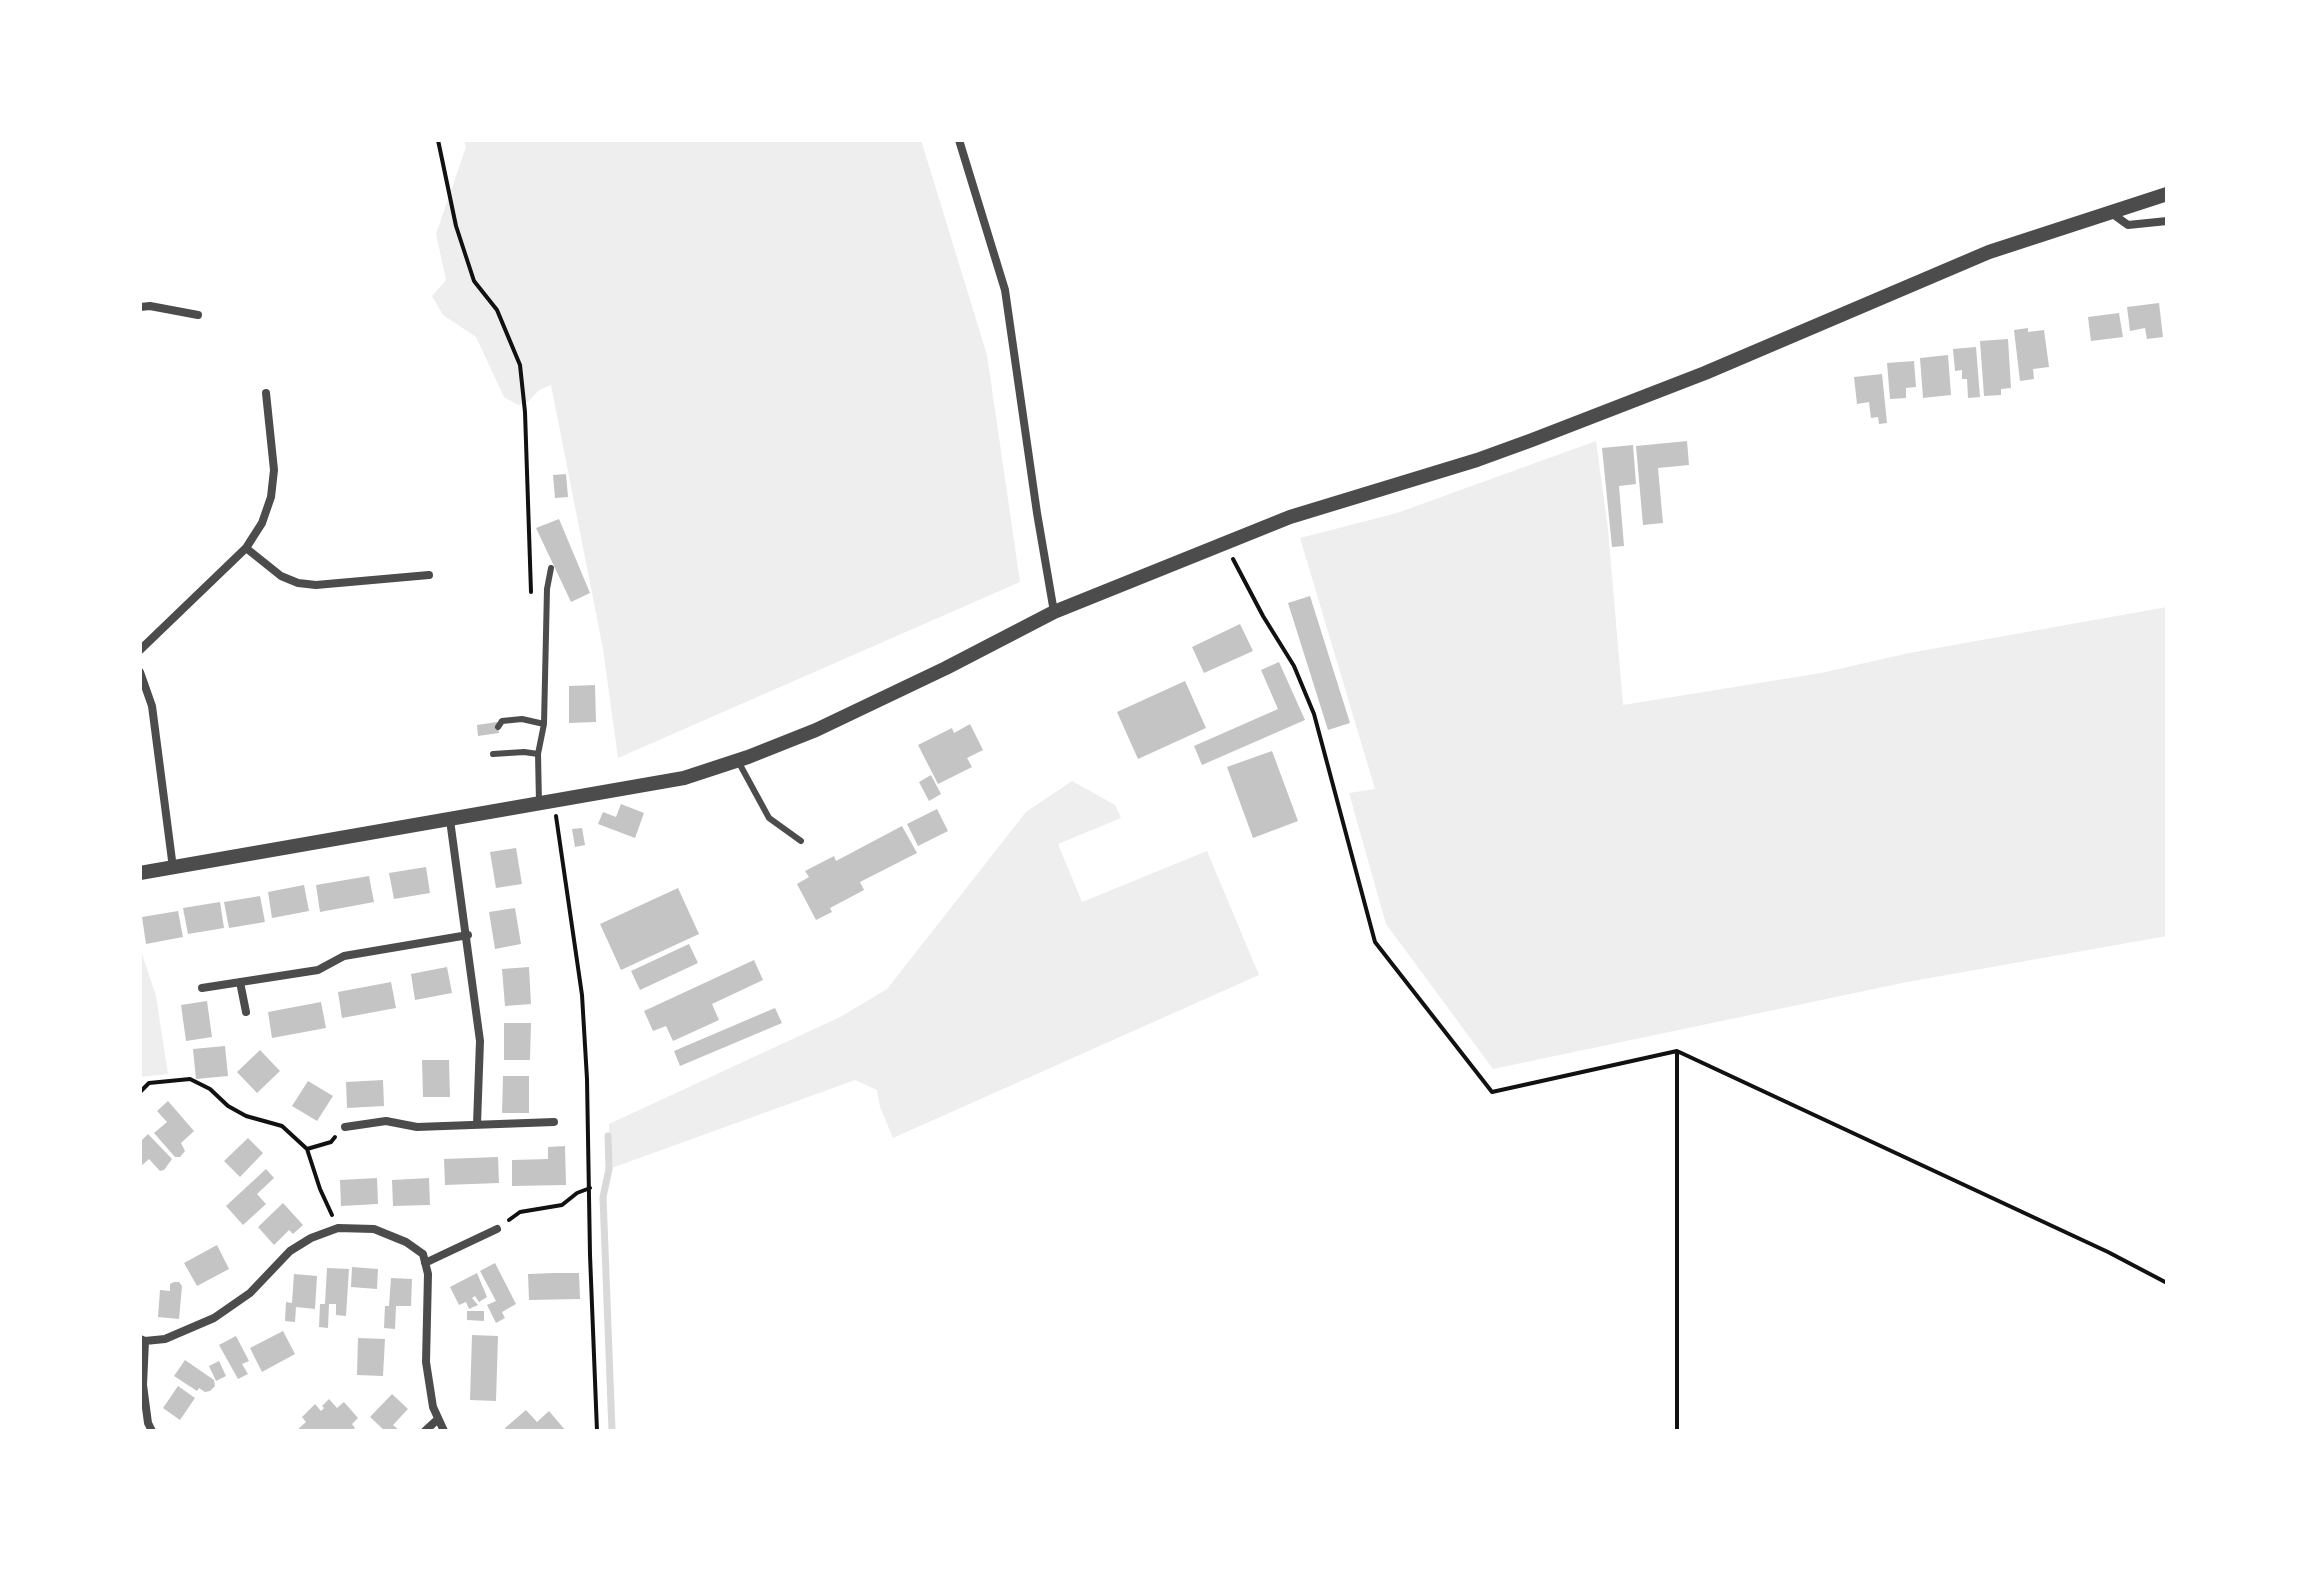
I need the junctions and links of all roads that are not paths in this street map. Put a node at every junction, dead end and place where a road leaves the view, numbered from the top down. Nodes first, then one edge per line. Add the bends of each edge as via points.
1 (959, 140) edge
2 (2167, 194) edge
3 (2109, 212) junction
4 (2167, 221) edge
5 (140, 307) edge
6 (198, 315) dead end
7 (266, 393) dead end
8 (246, 548) junction
9 (551, 568) dead end
10 (429, 575) dead end
11 (1054, 612) junction
12 (140, 650) edge
13 (140, 672) edge
14 (544, 724) junction
15 (498, 727) dead end
16 (493, 754) dead end
17 (538, 754) junction
18 (738, 761) junction
19 (539, 803) junction
20 (450, 820) junction
21 (801, 841) dead end
22 (173, 868) junction
23 (140, 873) edge
24 (468, 935) junction
25 (240, 982) junction
26 (202, 988) dead end
27 (246, 1012) dead end
28 (554, 1122) dead end
29 (477, 1124) junction
30 (345, 1127) road end
31 (497, 1229) road end
32 (425, 1263) junction
33 (143, 1340) edge
34 (438, 1419) junction
35 (152, 1431) edge
36 (425, 1431) edge
37 (444, 1431) edge

1 - 11 street via 1005,290
2 - 3 street
3 - 4 street via 2128,225
3 - 11 street via 1989,252 1596,416 1477,460 1290,517
5 - 6 street
7 - 8 street via 274,470 271,497
8 - 10 street via 298,583
8 - 12 street
9 - 14 lane
11 - 18 street via 816,730
13 - 22 street via 152,706
14 - 15 lane via 522,719 502,721
14 - 17 lane
16 - 17 lane
17 - 19 lane
18 - 19 street via 684,778
18 - 21 lane via 769,818
19 - 20 street
20 - 22 street
20 - 24 street
22 - 23 street
24 - 25 street via 344,956 318,970
24 - 29 street via 480,1041
25 - 26 street
25 - 27 street
28 - 29 street
29 - 30 street via 417,1127 386,1121
31 - 32 street
32 - 33 street via 423,1254 406,1242 374,1229 338,1228 290,1251 250,1293 214,1318 165,1339
32 - 34 street via 426,1362
33 - 35 street via 143,1385
34 - 36 street
34 - 37 street

